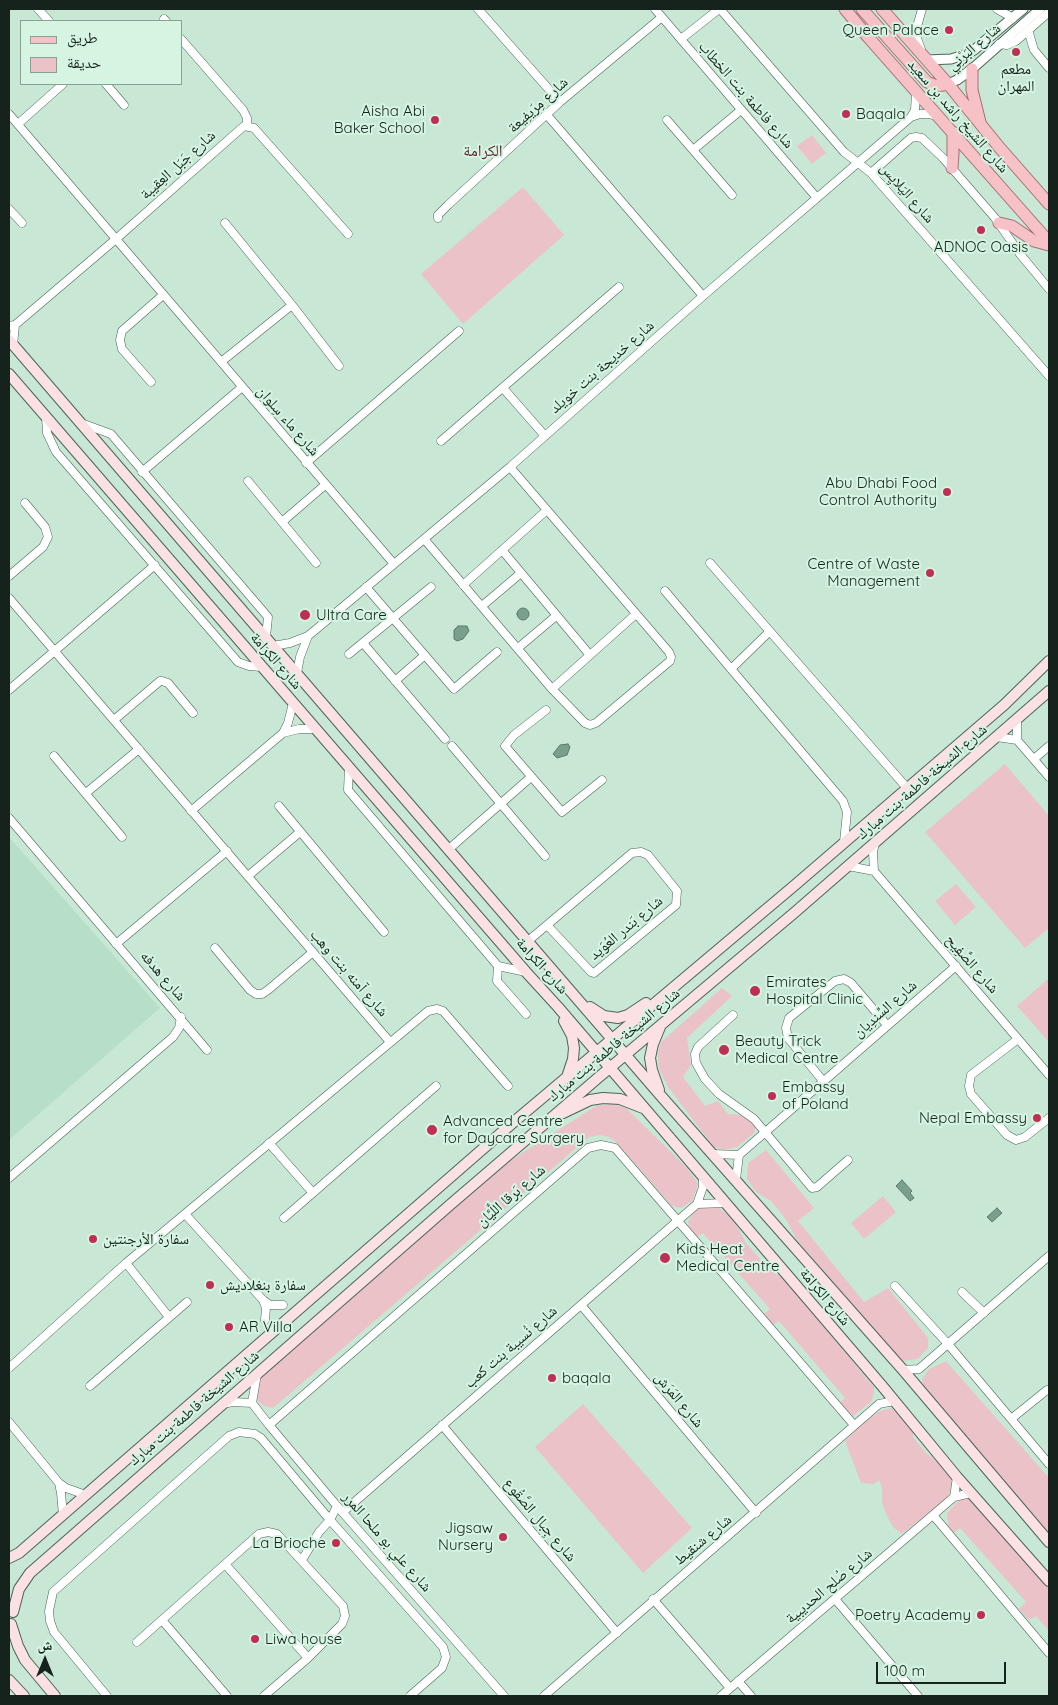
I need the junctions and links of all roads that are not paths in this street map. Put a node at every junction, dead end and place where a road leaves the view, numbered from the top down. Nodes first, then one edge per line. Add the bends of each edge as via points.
1 (38, 9) edge
2 (478, 9) edge
3 (655, 9) edge
4 (720, 9) edge
5 (845, 9) edge
6 (862, 9) edge
7 (882, 9) edge
8 (922, 9) edge
9 (996, 9) edge
10 (1023, 9) edge
11 (1040, 9) edge
12 (1049, 12) edge
13 (662, 17) junction
14 (1013, 18) junction
15 (48, 20) edge
16 (1002, 26) junction
17 (1028, 30) junction
18 (681, 39) junction
19 (182, 40) edge
20 (1016, 41) junction
21 (999, 44) junction
22 (1034, 50) junction
23 (926, 59) junction
24 (1049, 68) edge
25 (972, 69) junction
26 (948, 84) junction
27 (62, 85) edge
28 (107, 85) edge
29 (916, 90) junction
30 (560, 102) junction
31 (124, 105) dead end
32 (741, 110) junction
33 (9, 114) edge
34 (547, 115) junction
35 (911, 117) junction
36 (940, 117) junction
37 (667, 120) dead end
38 (18, 124) junction
39 (247, 126) junction
40 (981, 126) junction
41 (953, 132) junction
42 (693, 150) junction
43 (858, 163) junction
44 (952, 168) junction
45 (871, 173) junction
46 (732, 195) dead end
47 (817, 198) junction
48 (1049, 204) edge
49 (9, 209) edge
50 (438, 218) dead end
51 (225, 223) dead end
52 (999, 223) junction
53 (22, 224) dead end
54 (348, 234) dead end
55 (116, 239) junction
56 (1049, 244) edge
57 (619, 287) dead end
58 (1049, 289) edge
59 (163, 295) junction
60 (703, 296) junction
61 (292, 305) junction
62 (12, 326) edge
63 (459, 331) dead end
64 (11, 342) edge
65 (221, 362) junction
66 (339, 366) dead end
67 (1049, 376) edge
68 (11, 379) edge
69 (151, 382) dead end
70 (242, 388) junction
71 (503, 388) junction
72 (46, 417) junction
73 (81, 423) junction
74 (545, 436) junction
75 (441, 441) dead end
76 (306, 463) junction
77 (510, 467) junction
78 (142, 472) junction
79 (248, 481) dead end
80 (325, 485) junction
81 (26, 502) dead end
82 (547, 510) junction
83 (282, 522) junction
84 (424, 540) junction
85 (502, 550) junction
86 (316, 563) dead end
87 (710, 563) dead end
88 (394, 564) junction
89 (155, 565) junction
90 (521, 573) junction
91 (9, 576) edge
92 (463, 585) junction
93 (366, 587) junction
94 (431, 587) dead end
95 (665, 592) dead end
96 (9, 598) edge
97 (482, 606) junction
98 (636, 614) junction
99 (556, 616) junction
100 (392, 618) junction
101 (769, 632) junction
102 (308, 636) junction
103 (266, 637) junction
104 (363, 643) junction
105 (273, 646) junction
106 (518, 648) junction
107 (54, 651) junction
108 (497, 652) dead end
109 (349, 654) dead end
110 (589, 654) junction
111 (424, 655) junction
112 (1049, 662) edge
113 (262, 667) junction
114 (730, 669) junction
115 (297, 673) junction
116 (395, 680) junction
117 (552, 689) junction
118 (9, 690) edge
119 (1049, 692) edge
120 (293, 703) junction
121 (546, 710) dead end
122 (193, 713) dead end
123 (114, 720) junction
124 (1016, 720) junction
125 (316, 729) junction
126 (283, 733) junction
127 (997, 737) junction
128 (445, 738) dead end
129 (1017, 740) junction
130 (452, 746) dead end
131 (1049, 746) edge
132 (138, 749) junction
133 (54, 756) dead end
134 (1034, 760) junction
135 (349, 768) junction
136 (532, 776) junction
137 (1049, 778) edge
138 (602, 780) dead end
139 (907, 788) junction
140 (86, 794) junction
141 (500, 804) junction
142 (279, 806) dead end
143 (192, 811) junction
144 (9, 818) edge
145 (300, 832) junction
146 (122, 836) dead end
147 (844, 842) junction
148 (874, 843) junction
149 (449, 849) junction
150 (227, 851) junction
151 (545, 856) dead end
152 (848, 866) junction
153 (874, 871) junction
154 (248, 876) junction
155 (548, 925) junction
156 (384, 932) dead end
157 (528, 941) junction
158 (116, 944) junction
159 (215, 948) dead end
160 (313, 952) junction
161 (498, 966) junction
162 (956, 966) junction
163 (526, 972) junction
164 (656, 1000) junction
165 (581, 1002) junction
166 (558, 1007) junction
167 (526, 1014) dead end
168 (733, 1015) dead end
169 (181, 1017) junction
170 (661, 1025) junction
171 (887, 1025) junction
172 (613, 1038) junction
173 (1018, 1038) junction
174 (390, 1042) junction
175 (207, 1050) dead end
176 (595, 1052) junction
177 (626, 1054) junction
178 (609, 1068) junction
179 (1049, 1075) edge
180 (565, 1079) junction
181 (822, 1081) junction
182 (436, 1086) dead end
183 (508, 1086) dead end
184 (661, 1096) junction
185 (644, 1108) junction
186 (1049, 1118) edge
187 (550, 1119) junction
188 (765, 1132) junction
189 (269, 1143) junction
190 (714, 1154) junction
191 (739, 1154) junction
192 (848, 1160) dead end
193 (9, 1178) edge
194 (703, 1178) junction
195 (736, 1179) junction
196 (313, 1193) junction
197 (726, 1203) junction
198 (697, 1204) junction
199 (185, 1214) junction
200 (284, 1218) dead end
201 (677, 1222) junction
202 (1049, 1256) edge
203 (126, 1263) junction
204 (895, 1286) dead end
205 (962, 1292) dead end
206 (264, 1300) junction
207 (187, 1302) dead end
208 (582, 1305) junction
209 (283, 1306) dead end
210 (984, 1313) junction
211 (169, 1317) junction
212 (265, 1320) dead end
213 (948, 1344) junction
214 (9, 1368) edge
215 (919, 1369) junction
216 (903, 1370) junction
217 (257, 1373) junction
218 (916, 1385) junction
219 (90, 1386) dead end
220 (883, 1388) junction
221 (1049, 1390) edge
222 (894, 1401) junction
223 (252, 1403) junction
224 (879, 1404) junction
225 (221, 1405) junction
226 (1011, 1419) junction
227 (9, 1422) edge
228 (269, 1425) junction
229 (854, 1425) junction
230 (442, 1426) junction
231 (1049, 1464) edge
232 (957, 1477) junction
233 (59, 1483) junction
234 (971, 1493) junction
235 (86, 1495) junction
236 (954, 1497) junction
237 (340, 1509) junction
238 (756, 1513) junction
239 (63, 1515) junction
240 (933, 1515) junction
241 (330, 1520) junction
242 (1049, 1542) edge
243 (9, 1558) edge
244 (302, 1560) junction
245 (225, 1564) junction
246 (1049, 1581) edge
247 (9, 1595) edge
248 (654, 1599) junction
249 (835, 1599) junction
250 (13, 1612) junction
251 (162, 1620) junction
252 (10, 1627) edge
253 (617, 1633) junction
254 (137, 1642) dead end
255 (1049, 1653) edge
256 (308, 1658) junction
257 (9, 1680) edge
258 (738, 1681) junction
259 (730, 1688) junction
260 (24, 1696) edge
261 (55, 1696) edge
262 (107, 1696) edge
263 (227, 1696) edge
264 (264, 1696) edge
265 (410, 1696) edge
266 (504, 1696) edge
267 (544, 1696) edge
268 (721, 1696) edge
269 (751, 1696) edge
270 (918, 1696) edge

1 - 15 street
2 - 30 street
3 - 13 street, شارع فاطمة بنت الخطاب
4 - 18 street
4 - 43 street, شارع اليَلايِس via 844,152
5 - 29 main road, شارع الشيخ راشد بن سعيد
6 - 26 main road via 927,82 937,86
7 - 23 main road, شارع الشيخ راشد بن سعيد
8 - 23 street via 916,36
9 - 14 street
9 - 16 street
10 - 14 street, شارع البَرْنِي
11 - 21 street, شارع البَرْنِي
12 - 17 street
13 - 18 street, شارع فاطمة بنت الخطاب
13 - 30 street, شارع مِرَيفِيعة
14 - 16 street, شارع البَرْنِي
16 - 23 street, شارع البَرْنِي via 967,54 951,59
17 - 20 street
17 - 22 street
18 - 32 street, شارع فاطمة بنت الخطاب
19 - 39 street via 243,110
20 - 21 street
20 - 22 street
21 - 25 street, شارع البَرْنِي
22 - 24 street
23 - 26 main road, شارع الشيخ راشد بن سعيد
25 - 26 street, شارع البَرْنِي
25 - 40 main road
26 - 40 main road, شارع الشيخ راشد بن سعيد
27 - 38 street
28 - 31 street
29 - 35 street via 915,110
29 - 36 main road, شارع الشيخ راشد بن سعيد
30 - 34 street, شارع مِرَيفِيعة
32 - 42 street
32 - 47 street, شارع فاطمة بنت الخطاب
33 - 38 street, شارع ماء سِلوان
34 - 50 street, شارع مِرَيفِيعة via 448,205
34 - 60 street
35 - 36 street via 920,114
35 - 43 street, شارع خديجة بنت خويلد
36 - 41 main road, شارع الشيخ راشد بن سعيد
37 - 42 street
38 - 55 street, شارع ماء سِلوان
39 - 54 street via 254,128
39 - 55 street, شارع جَبَل العِقيبة via 240,128
40 - 48 main road, شارع الشيخ راشد بن سعيد
41 - 44 main road
41 - 56 main road, شارع الشيخ راشد بن سعيد
42 - 46 street
43 - 45 street, شارع اليَلايِس
43 - 47 street, شارع خديجة بنت خويلد
44 - 45 street via 916,136
44 - 52 street
45 - 67 street, شارع اليَلايِس
47 - 60 street, شارع خديجة بنت خويلد
49 - 53 street
51 - 61 street
52 - 56 main road via 1012,226 1034,241
52 - 58 street
55 - 59 street, شارع ماء سِلوان
55 - 62 street, شارع جَبَل العِقيبة
57 - 71 street
59 - 65 street, شارع ماء سِلوان
59 - 69 street via 122,331 120,340 122,349
60 - 74 street, شارع خديجة بنت خويلد
61 - 65 street
61 - 66 street
62 - 64 street, شارع جَبَل العِقيبة
63 - 76 street
64 - 73 main road, شارع الكرامة
65 - 70 street, شارع ماء سِلوان
68 - 72 main road, شارع الكرامة
70 - 76 street, شارع ماء سِلوان
70 - 78 street
71 - 74 street
71 - 75 street
72 - 89 street via 47,432 56,452
72 - 113 main road, شارع الكرامة
73 - 78 street via 111,434
73 - 103 main road, شارع الكرامة
74 - 77 street, شارع خديجة بنت خويلد
76 - 80 street, شارع ماء سِلوان
77 - 82 street
77 - 84 street, شارع خديجة بنت خويلد
78 - 103 street via 268,617
79 - 83 street
80 - 83 street
80 - 88 street, شارع ماء سِلوان
81 - 91 street via 45,527 48,537 43,547
82 - 85 street
82 - 98 street
83 - 86 street
84 - 88 street, شارع خديجة بنت خويلد
84 - 92 street
85 - 90 street
85 - 92 street
87 - 101 street
88 - 93 street, شارع خديجة بنت خويلد
89 - 107 street
89 - 113 street via 238,662
90 - 97 street
90 - 99 street
92 - 97 street
93 - 100 street
93 - 102 street, شارع خديجة بنت خويلد
94 - 100 street
95 - 114 street
96 - 107 street, شارع آمنه بنت وهب
97 - 106 street
98 - 110 street
98 - 117 street via 669,652 670,661 590,725
99 - 106 street
99 - 110 street
100 - 104 street
100 - 111 street
101 - 114 street
101 - 139 street
102 - 105 street, شارع خديجة بنت خويلد
102 - 115 street, شارع خديجة بنت خويلد
103 - 105 main road, شارع الكرامة
104 - 109 street
104 - 116 street
105 - 115 main road, شارع الكرامة
106 - 117 street
107 - 118 street
107 - 123 street, شارع آمنه بنت وهب
108 - 111 street via 454,689
110 - 117 street
111 - 116 street
112 - 139 main road, شارع الشيخة فاطمة بنت مبارك
113 - 120 main road, شارع الكرامة
114 - 147 street via 843,801 847,812
115 - 149 main road, شارع الكرامة
116 - 128 street
119 - 124 main road, شارع الشيخة فاطمة بنت مبارك
120 - 125 main road, شارع الكرامة
120 - 126 street
121 - 136 street via 505,746
122 - 123 street via 168,683 160,681
123 - 132 street, شارع آمنه بنت وهب
124 - 127 main road, شارع الشيخة فاطمة بنت مبارك
124 - 129 street
125 - 126 street via 299,728
125 - 135 main road, شارع الكرامة
126 - 143 street
127 - 129 street
127 - 148 main road, شارع الشيخة فاطمة بنت مبارك
129 - 134 street
130 - 141 street
131 - 134 street
132 - 140 street
132 - 143 street, شارع آمنه بنت وهب
133 - 140 street
134 - 137 street
135 - 161 street via 348,790
135 - 163 main road, شارع الكرامة
136 - 138 street via 562,812
136 - 141 street
139 - 147 main road, شارع الشيخة فاطمة بنت مبارك
140 - 146 street
141 - 149 street
141 - 151 street
142 - 145 street
143 - 150 street, شارع آمنه بنت وهب
144 - 158 street, شارع هدفه
145 - 154 street
145 - 156 street
147 - 164 main road, شارع الشيخة فاطمة بنت مبارك
148 - 152 main road, شارع الشيخة فاطمة بنت مبارك
148 - 153 street
149 - 157 main road, شارع الكرامة
150 - 154 street, شارع آمنه بنت وهب
150 - 158 street
152 - 153 street
152 - 170 main road, شارع الشيخة فاطمة بنت مبارك
153 - 162 street, شارع الصَّفِيح
154 - 160 street, شارع آمنه بنت وهب
155 - 155 street, شارع بَندر العُوَيد via 632,853 648,855 677,892 676,905 594,973
155 - 157 street, شارع بَندر العُوَيد
157 - 165 main road, شارع الكرامة
158 - 169 street, شارع هدفه
159 - 160 street via 256,994 268,990
160 - 174 street, شارع آمنه بنت وهب
161 - 163 street
161 - 167 street via 496,980
162 - 171 street, شارع السِّندِيان
162 - 173 street, شارع الصَّفِيح
163 - 166 main road, شارع الكرامة
164 - 165 main road via 613,1019
164 - 172 main road, شارع الشيخة فاطمة بنت مبارك
165 - 172 main road, شارع الكرامة
166 - 176 main road, شارع الكرامة
166 - 180 main road via 574,1048 572,1064
168 - 188 street via 698,1047 696,1063 719,1094 754,1119
169 - 175 street
169 - 193 street, شارع هدفه via 173,1036
170 - 177 main road, شارع الشيخة فاطمة بنت مبارك
170 - 184 main road via 650,1058
171 - 181 street, شارع السِّندِيان
171 - 181 street via 852,983 844,979 835,981 789,1018 788,1038
172 - 176 main road, شارع الشيخة فاطمة بنت مبارك
172 - 177 main road, شارع الكرامة
173 - 179 street, شارع الصَّفِيح
173 - 186 street via 971,1075 971,1094 1007,1135 1016,1140
174 - 183 street via 428,1011 444,1011
174 - 189 street
176 - 178 main road, شارع الكرامة
176 - 180 main road, شارع الشيخة فاطمة بنت مبارك
177 - 178 main road, شارع الشيخة فاطمة بنت مبارك
177 - 184 main road, شارع الكرامة
178 - 185 main road, شارع الكرامة
178 - 187 main road, شارع الشيخة فاطمة بنت مبارك
180 - 235 main road, شارع الشيخة فاطمة بنت مبارك
181 - 188 street, شارع السِّندِيان
182 - 196 street
184 - 190 main road, شارع الكرامة
185 - 187 main road via 620,1099 603,1098 590,1100
185 - 194 main road, شارع الكرامة
187 - 217 main road, شارع الشيخة فاطمة بنت مبارك
188 - 191 street, شارع السِّندِيان
188 - 192 street via 812,1188 818,1187
189 - 196 street
189 - 199 street
190 - 191 street
190 - 195 main road, شارع الكرامة
191 - 195 street
194 - 197 main road, شارع الكرامة
194 - 198 street
195 - 216 main road, شارع الكرامة
196 - 200 street
197 - 198 street
197 - 220 main road, شارع الكرامة
198 - 201 street, شارع نُسيبة بنت كعب
199 - 203 street
199 - 206 street
201 - 208 street, شارع نُسيبة بنت كعب
201 - 228 street, شارع بَرقا اللَّيَّان via 615,1148 601,1145 588,1148
201 - 229 street, شارع بَرقا اللَّيَّان
202 - 210 street
203 - 211 street
203 - 214 street
204 - 213 street
205 - 210 street
206 - 209 street via 270,1305
206 - 212 street
207 - 211 street
208 - 230 street, شارع نُسيبة بنت كعب
208 - 238 street, شارع المَرَش
210 - 213 street
211 - 219 street
213 - 215 street
213 - 226 street
215 - 216 street
215 - 218 street
216 - 218 main road, شارع الكرامة
217 - 223 street
217 - 225 main road, شارع الشيخة فاطمة بنت مبارك
218 - 242 main road, شارع الكرامة
220 - 222 main road, شارع الكرامة
220 - 224 street
221 - 226 street
222 - 224 street, شارع شنقيط
222 - 232 main road, شارع الكرامة
223 - 225 street
223 - 228 street, شارع علي بو ملحا المرر
224 - 229 street, شارع شنقيط
225 - 250 main road, شارع الشيخة فاطمة بنت مبارك via 30,1573 19,1589
226 - 231 street
227 - 233 street
228 - 237 street, شارع علي بو ملحا المرر
229 - 238 street, شارع شنقيط
230 - 237 street, شارع نُسيبة بنت كعب
230 - 253 street, شارع جِبال الصَّقُوع
232 - 234 main road, شارع الكرامة
232 - 236 street
233 - 235 street
233 - 239 street
234 - 236 street, شارع صُلح الحديبية
234 - 246 main road, شارع الكرامة
235 - 239 main road, شارع الشيخة فاطمة بنت مبارك
236 - 240 street, شارع صُلح الحديبية
237 - 241 street
237 - 266 street, شارع علي بو ملحا المرر
238 - 248 street, شارع شنقيط
239 - 243 main road, شارع الشيخة فاطمة بنت مبارك
240 - 249 street, شارع صُلح الحديبية
240 - 255 street
241 - 244 street via 318,1532
241 - 262 street via 261,1438 247,1432 229,1436 53,1592 49,1611 54,1632
241 - 265 street via 446,1651 446,1662 442,1668
244 - 245 street via 278,1534 268,1532 259,1534
244 - 256 street via 343,1606 345,1616 342,1624
245 - 251 street
245 - 256 street
247 - 250 main road
248 - 253 street, شارع شنقيط
248 - 259 street
249 - 258 street, شارع صُلح الحديبية
249 - 270 street
250 - 252 main road, شارع الشيخة فاطمة بنت مبارك
251 - 254 street
251 - 263 street
252 - 261 main road via 25,1660
253 - 267 street, شارع شنقيط
256 - 264 street
257 - 260 main road
258 - 259 street, شارع صُلح الحديبية
258 - 269 street
259 - 268 street, شارع صُلح الحديبية

